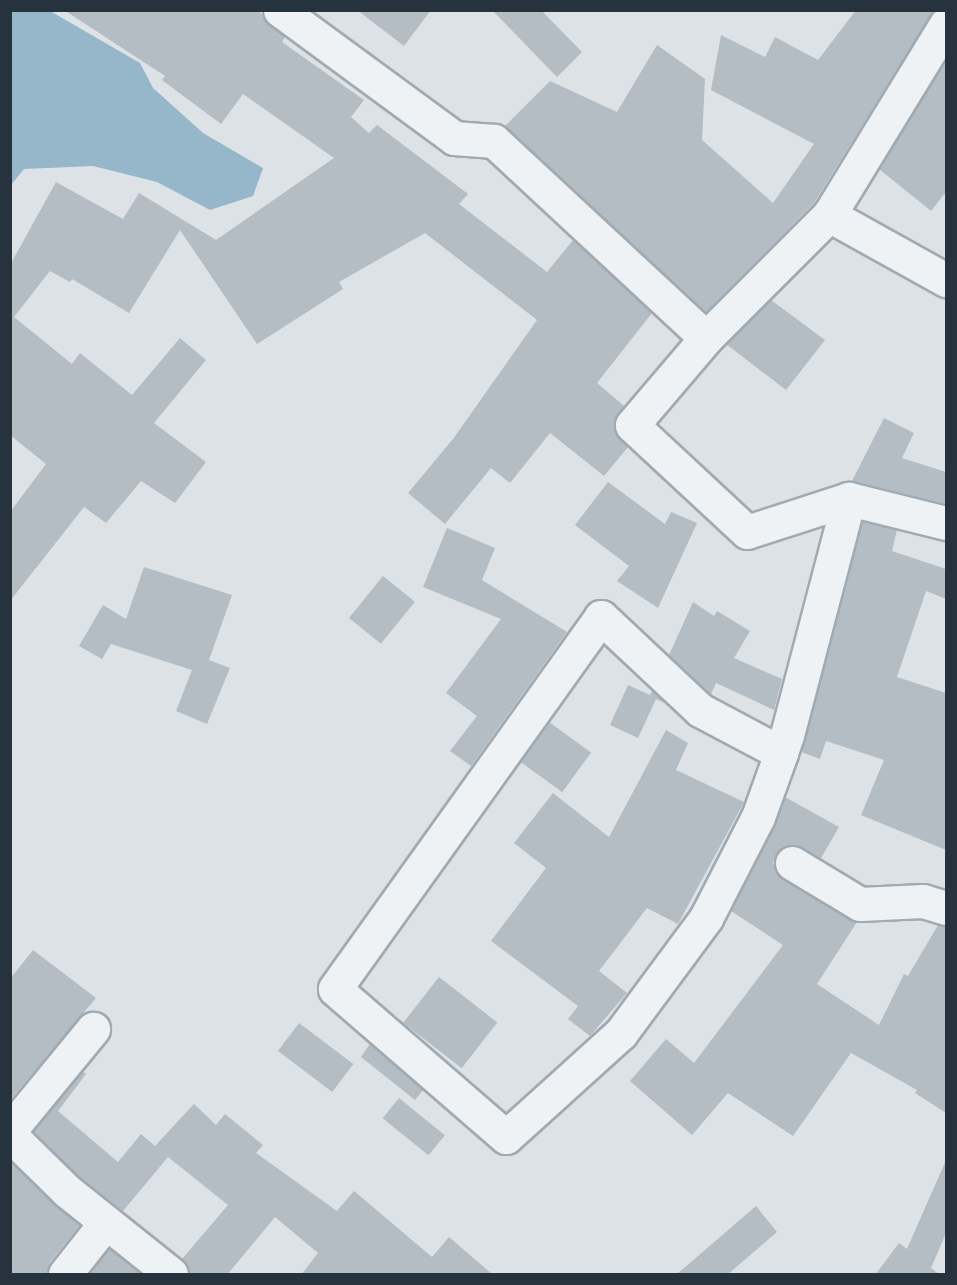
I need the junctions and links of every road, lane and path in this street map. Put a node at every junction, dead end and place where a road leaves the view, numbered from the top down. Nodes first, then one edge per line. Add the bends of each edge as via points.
1 (280, 10) edge
2 (946, 24) edge
3 (829, 215) junction
4 (946, 280) edge
5 (706, 338) junction
6 (849, 499) junction
7 (946, 523) edge
8 (781, 753) junction
9 (792, 863) dead end
10 (946, 908) edge
11 (93, 1029) dead end
12 (10, 1130) edge
13 (10, 1135) edge
14 (106, 1222) junction
15 (65, 1275) edge
16 (171, 1275) edge

1 - 5 street via 454,138 494,141
2 - 3 street
3 - 4 street
3 - 5 street
5 - 6 street via 632,425 747,532
6 - 7 street
6 - 8 street
8 - 8 street via 700,710 601,617 335,989 506,1137 621,1033 706,918 758,818
9 - 10 street via 860,904 923,901
11 - 12 street
13 - 14 street
14 - 15 street
14 - 16 street

